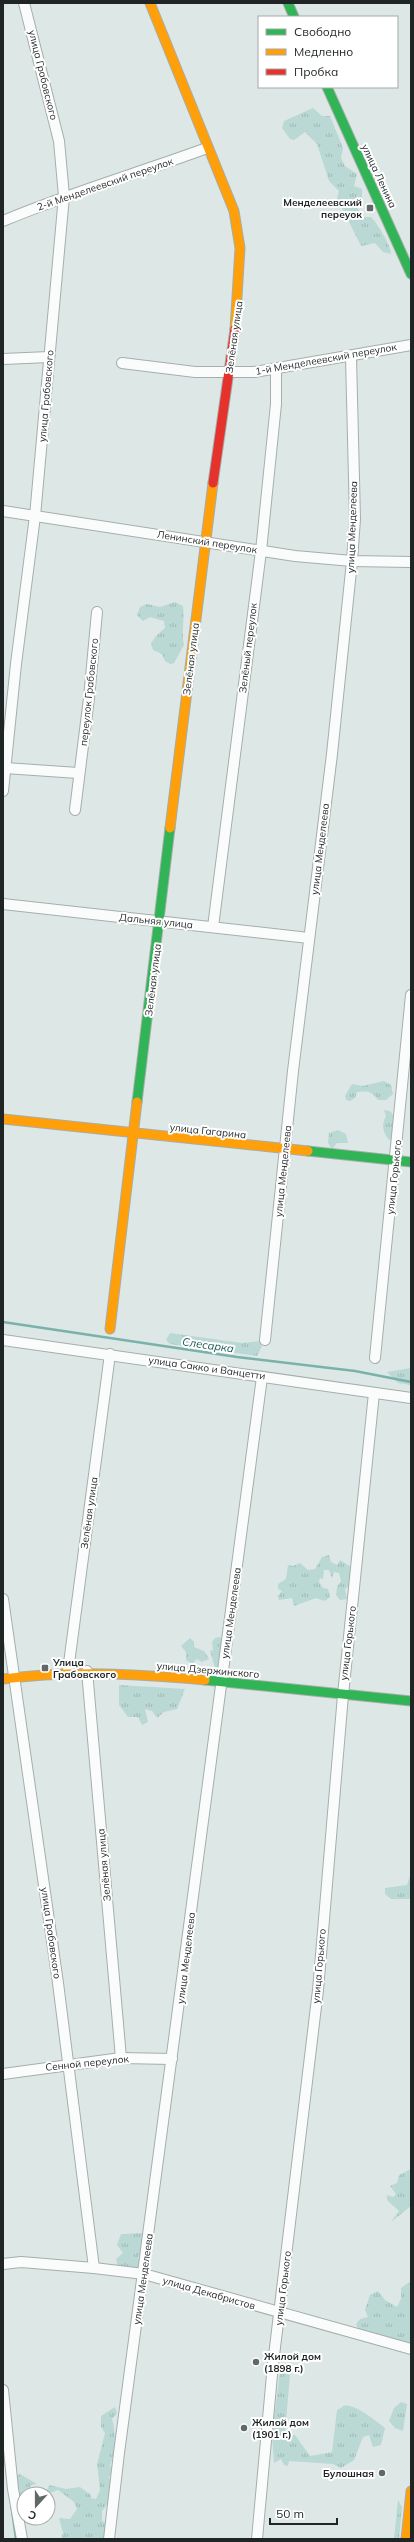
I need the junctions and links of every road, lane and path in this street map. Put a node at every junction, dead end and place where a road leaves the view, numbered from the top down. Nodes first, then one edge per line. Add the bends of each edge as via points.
1 (24, 3) edge
2 (150, 3) edge
3 (288, 3) edge
4 (294, 16) edge
5 (327, 88) edge
6 (206, 148) junction
7 (64, 196) junction
8 (3, 221) edge
9 (411, 274) edge
10 (411, 345) edge
11 (49, 357) junction
12 (351, 357) junction
13 (3, 359) edge
14 (122, 363) dead end
15 (276, 370) junction
16 (229, 373) junction
17 (3, 511) edge
18 (35, 516) junction
19 (205, 541) junction
20 (261, 550) junction
21 (352, 561) junction
22 (411, 562) edge
23 (97, 612) dead end
24 (5, 768) junction
25 (78, 773) junction
26 (3, 792) edge
27 (75, 810) dead end
28 (3, 904) edge
29 (160, 922) junction
30 (213, 927) junction
31 (309, 938) junction
32 (411, 995) edge
33 (3, 1119) edge
34 (135, 1134) junction
35 (285, 1150) junction
36 (395, 1160) junction
37 (411, 1162) edge
38 (110, 1329) dead end
39 (3, 1340) edge
40 (265, 1340) dead end
41 (110, 1354) junction
42 (375, 1358) dead end
43 (262, 1377) junction
44 (374, 1392) junction
45 (411, 1398) edge
46 (3, 1600) edge
47 (68, 1671) junction
48 (87, 1671) junction
49 (15, 1677) junction
50 (3, 1679) edge
51 (222, 1682) junction
52 (342, 1695) junction
53 (411, 1701) edge
54 (121, 2058) junction
55 (172, 2059) junction
56 (68, 2064) junction
57 (3, 2074) edge
58 (3, 2264) edge
59 (94, 2268) junction
60 (144, 2274) junction
61 (280, 2313) junction
62 (411, 2349) edge
63 (3, 2390) edge
64 (411, 2491) edge
65 (22, 2539) edge
66 (109, 2539) edge
67 (257, 2539) edge
68 (406, 2539) edge

1 - 7 street, улица Грабовского via 59,141
2 - 6 street, Зелёная улица
3 - 4 street
5 - 9 street, улица Ленина
6 - 7 street, 2-й Менделеевский переулок
6 - 16 street, Зелёная улица via 234,211 240,240 240,293
7 - 8 street, 2-й Менделеевский переулок
7 - 11 street, улица Грабовского
10 - 12 street, 1-й Менделеевский переулок
11 - 13 street
11 - 18 street, улица Грабовского
12 - 15 street, 1-й Менделеевский переулок
12 - 21 street, улица Менделеева via 355,519
14 - 16 street, 1-й Менделеевский переулок via 170,370
15 - 16 street, 1-й Менделеевский переулок
15 - 20 street, Зелёный переулок via 276,404
16 - 19 street, Зелёная улица
17 - 18 street, Ленинский переулок
18 - 19 street, Ленинский переулок
18 - 24 street, улица Грабовского
19 - 20 street, Ленинский переулок
19 - 29 street, Зелёная улица
20 - 21 street, Ленинский переулок
20 - 30 street, Зелёный переулок
21 - 22 street, Ленинский переулок
21 - 31 street, улица Менделеева via 332,754
23 - 25 street, переулок Грабовского via 88,712
24 - 25 street
24 - 26 street, улица Грабовского
25 - 27 street, переулок Грабовского
28 - 29 street, Дальняя улица
29 - 30 street, Дальняя улица
29 - 34 street, Зелёная улица
30 - 31 street, Дальняя улица
31 - 35 street, улица Менделеева
32 - 36 street, улица Горького
33 - 34 street, улица Гагарина
34 - 35 street, улица Гагарина
34 - 38 street, Зелёная улица
35 - 36 street, улица Гагарина
35 - 40 street, улица Менделеева
36 - 37 street, улица Гагарина
36 - 42 street, улица Горького
39 - 41 street, улица Сакко и Ванцетти
41 - 43 street, улица Сакко и Ванцетти
41 - 47 street, Зелёная улица
43 - 44 street, улица Сакко и Ванцетти
43 - 51 street, улица Менделеева
44 - 45 street, улица Сакко и Ванцетти
44 - 52 street, улица Горького
46 - 49 street, улица Грабовского
47 - 48 street, улица Дзержинского
47 - 49 street, улица Дзержинского
48 - 51 street, улица Дзержинского
48 - 54 street, Зелёная улица
49 - 50 street, улица Дзержинского
49 - 56 street, улица Грабовского
51 - 52 street, улица Дзержинского
51 - 55 street, улица Менделеева
52 - 53 street, улица Дзержинского
52 - 61 street, улица Горького via 318,1990
54 - 55 street, Сенной переулок
54 - 56 street, Сенной переулок
55 - 60 street, улица Менделеева
56 - 57 street, Сенной переулок
56 - 59 street, улица Грабовского
58 - 59 street, улица Декабристов via 21,2262
59 - 60 street, улица Декабристов
60 - 61 street, улица Декабристов
60 - 66 street, улица Менделеева
61 - 62 street, улица Декабристов
61 - 67 street, улица Горького
63 - 65 street via 13,2489
64 - 68 street

